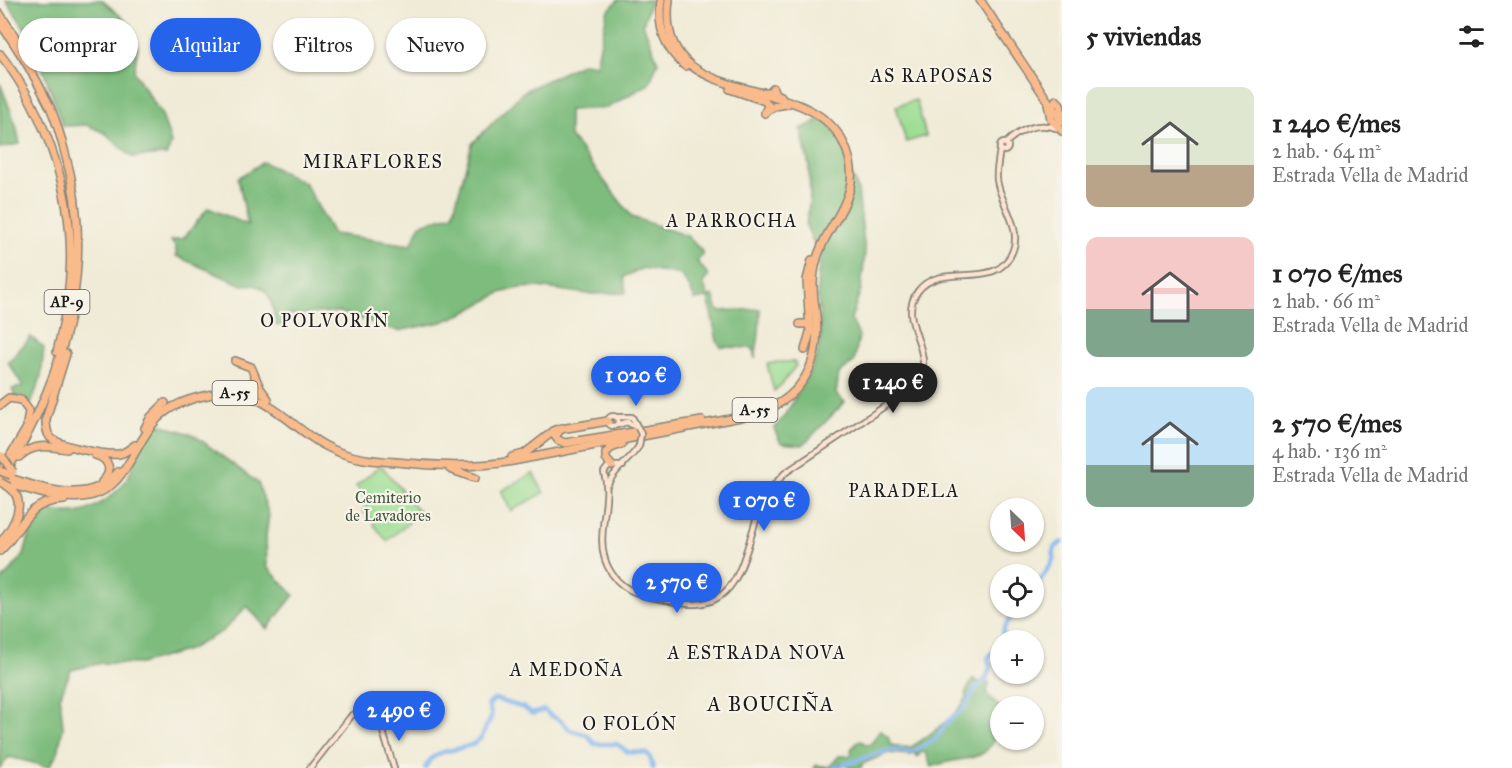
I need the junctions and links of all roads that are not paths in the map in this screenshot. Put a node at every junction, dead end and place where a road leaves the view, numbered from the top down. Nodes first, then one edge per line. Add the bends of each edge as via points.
1 (665, 0) edge
2 (982, 0) edge
3 (0, 14) edge
4 (0, 23) edge
5 (0, 54) edge
6 (730, 89) junction
7 (48, 102) junction
8 (787, 104) junction
9 (1050, 106) junction
10 (1058, 121) edge
11 (812, 260) junction
12 (76, 289) junction
13 (805, 350) dead end
14 (238, 359) dead end
15 (239, 386) dead end
16 (266, 396) junction
17 (165, 403) dead end
18 (0, 405) edge
19 (616, 417) junction
20 (707, 420) junction
21 (608, 421) junction
22 (722, 421) junction
23 (156, 425) dead end
24 (616, 425) junction
25 (637, 426) junction
26 (145, 428) junction
27 (562, 428) junction
28 (26, 429) junction
29 (622, 444) junction
30 (135, 445) junction
31 (583, 451) dead end
32 (1, 453) edge
33 (512, 457) junction
34 (354, 460) dead end
35 (376, 461) junction
36 (436, 466) junction
37 (613, 471) junction
38 (0, 473) edge
39 (605, 475) junction
40 (7, 478) edge
41 (475, 478) dead end
42 (116, 482) junction
43 (607, 486) junction
44 (40, 488) junction
45 (91, 490) junction
46 (81, 498) junction
47 (0, 543) edge
48 (0, 551) edge
49 (310, 768) edge
50 (394, 768) edge

1 - 6 highway, A-55 via 661,24 673,54 707,81
1 - 22 highway, A-55 via 672,38 693,68 710,78 808,108 821,116 835,130 847,152 851,171 845,206 821,248 815,267 818,337 814,360 801,384 783,401 766,411
2 - 9 highway
3 - 7 highway via 34,68
4 - 7 highway, AP-9
5 - 28 highway, AP-9 via 35,109 48,139 69,221 70,274 63,325 46,385
6 - 8 highway, A-55
6 - 8 highway via 765,101 765,113
7 - 12 highway, AP-9 via 73,179 78,227
8 - 11 highway, A-55 via 825,125 845,160 844,197
9 - 10 highway
9 - 10 highway via 1058,102
10 - 43 main road via 1027,128 1013,137 1007,150 1002,150 996,173 1015,235 1008,260 988,273 943,276 921,286 910,309 923,356 918,381 767,488 771,494 760,505 744,560 734,582 720,597 690,604 626,589 607,563 603,548
11 - 13 highway, A-55 via 805,324 810,339
11 - 20 highway, A-55 via 809,288 813,342 799,381 767,406
12 - 30 highway via 68,344 46,419 48,432 64,445 112,454
12 - 40 highway, AP-9 via 68,330 48,391
14 - 16 highway via 251,367
15 - 16 highway
16 - 26 highway, A-55 via 234,389 203,393 164,408
16 - 33 highway, A-55 via 317,437 354,453 450,463
17 - 26 highway
18 - 28 highway via 9,398 21,400 29,411
19 - 21 main road
19 - 24 main road
19 - 25 main road via 632,417
20 - 27 highway via 565,443 555,436
20 - 33 highway, A-55
21 - 24 main road
21 - 27 highway
22 - 29 highway
22 - 36 highway, A-55 via 496,464
23 - 42 highway via 129,469
24 - 25 main road via 623,422
25 - 37 main road, bridge via 641,434 639,446 623,466
26 - 30 highway, A-55
27 - 33 highway via 552,431 524,454
28 - 38 highway, AP-9
29 - 31 highway
29 - 37 highway via 606,453
30 - 45 highway, A-55 via 117,474
32 - 40 highway, bridge
34 - 35 highway
35 - 36 highway, A-55
35 - 42 highway, A-55 via 327,447 260,399 218,393 162,414
36 - 41 highway
37 - 39 main road
37 - 39 main road via 605,469
37 - 43 main road
38 - 40 highway, A-55, bridge
39 - 43 main road
40 - 44 highway, A-55
40 - 44 highway via 24,480
40 - 45 highway via 24,452 48,446 98,456 107,462 109,472
40 - 46 highway, A-55 via 48,495
40 - 47 highway via 19,507
42 - 46 highway, A-55 via 95,495
44 - 45 highway, A-55 via 66,493
46 - 48 highway via 34,508
49 - 50 main road via 350,716 360,714 380,724

